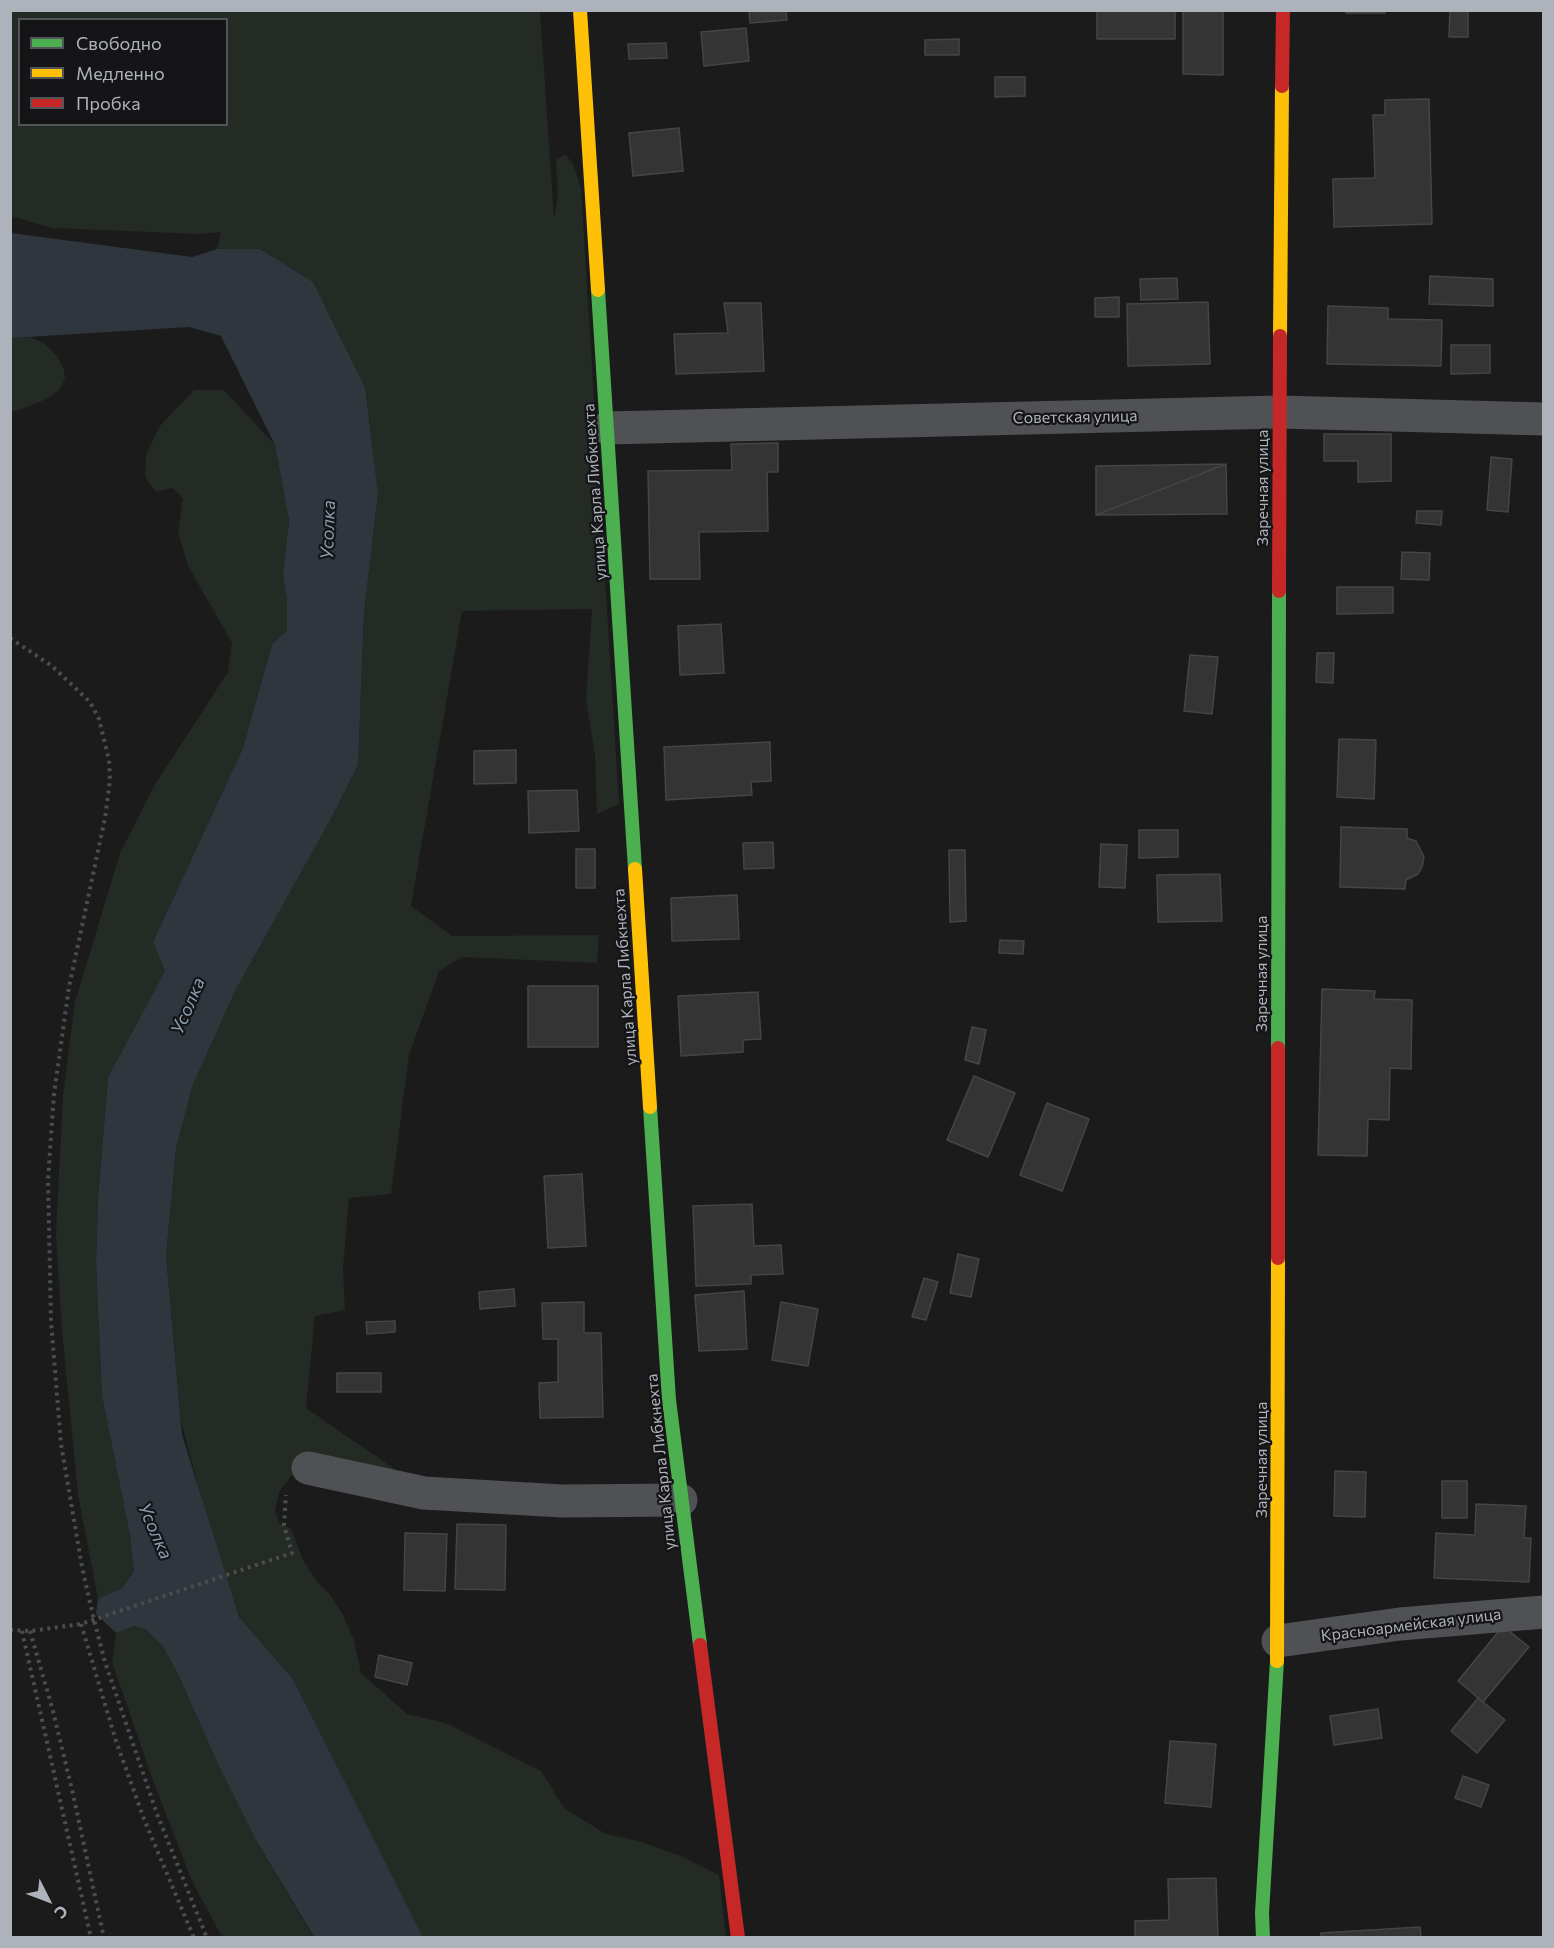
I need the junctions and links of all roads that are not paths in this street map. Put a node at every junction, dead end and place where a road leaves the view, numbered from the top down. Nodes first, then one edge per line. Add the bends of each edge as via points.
1 (580, 10) edge
2 (1283, 10) edge
3 (1279, 412) junction
4 (1544, 419) edge
5 (607, 428) junction
6 (308, 1468) dead end
7 (681, 1500) junction
8 (1544, 1612) edge
9 (1278, 1641) junction
10 (738, 1938) edge
11 (1263, 1938) edge

1 - 5 street, улица Карла Либкнехта
2 - 3 street, Заречная улица
3 - 4 street, Советская улица
3 - 5 street, Советская улица
3 - 9 street, Заречная улица
5 - 7 street, улица Карла Либкнехта via 669,1400
6 - 7 street via 424,1493 562,1501
7 - 10 street, улица Карла Либкнехта
8 - 9 street, Красноармейская улица via 1400,1624
9 - 11 street, Заречная улица

